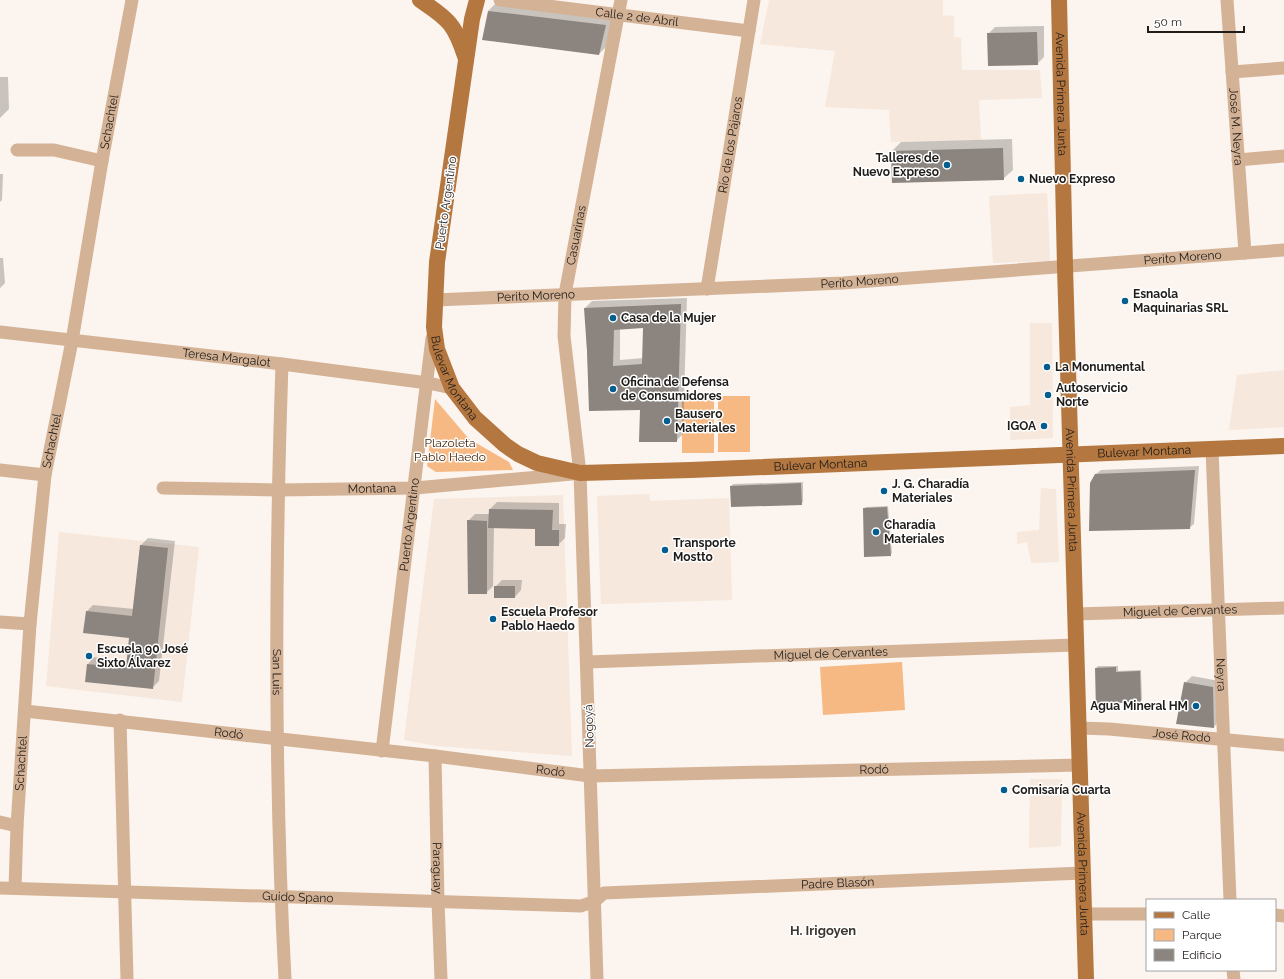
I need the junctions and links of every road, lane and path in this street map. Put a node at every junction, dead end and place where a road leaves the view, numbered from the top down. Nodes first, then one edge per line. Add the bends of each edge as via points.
1 (132, 0) edge
2 (420, 0) edge
3 (477, 0) edge
4 (500, 0) edge
5 (621, 0) edge
6 (754, 0) edge
7 (1059, 0) edge
8 (1227, 0) edge
9 (444, 13) edge
10 (618, 14) junction
11 (472, 20) junction
12 (749, 31) junction
13 (467, 60) junction
14 (1284, 68) edge
15 (1232, 72) junction
16 (17, 150) dead end
17 (1284, 156) edge
18 (1238, 160) junction
19 (102, 161) junction
20 (1284, 250) edge
21 (1245, 253) junction
22 (1064, 267) junction
23 (707, 289) junction
24 (566, 294) junction
25 (435, 300) junction
26 (434, 327) junction
27 (0, 332) edge
28 (72, 341) junction
29 (282, 364) junction
30 (428, 383) junction
31 (452, 388) junction
32 (1284, 446) edge
33 (1212, 449) junction
34 (1070, 454) junction
35 (0, 470) edge
36 (580, 473) junction
37 (45, 475) junction
38 (163, 488) dead end
39 (415, 488) junction
40 (278, 490) junction
41 (1284, 608) edge
42 (1218, 610) junction
43 (1075, 614) junction
44 (0, 622) edge
45 (30, 624) junction
46 (1076, 645) junction
47 (586, 662) junction
48 (25, 710) junction
49 (120, 720) junction
50 (1078, 728) junction
51 (278, 738) junction
52 (1224, 740) junction
53 (1284, 745) edge
54 (382, 751) junction
55 (434, 756) junction
56 (1080, 765) junction
57 (590, 776) junction
58 (0, 822) edge
59 (17, 826) junction
60 (1083, 873) junction
61 (0, 888) edge
62 (15, 888) junction
63 (126, 892) junction
64 (281, 896) junction
65 (1230, 899) edge
66 (438, 901) junction
67 (595, 901) junction
68 (1084, 914) junction
69 (1146, 914) edge
70 (127, 979) edge
71 (285, 979) edge
72 (441, 979) edge
73 (597, 979) edge
74 (1086, 979) edge

1 - 19 street, Schachtel
2 - 9 main road
3 - 11 main road, Puerto Argentino
4 - 10 street, Calle 2 de Abril
5 - 10 street, Casuarinas
6 - 12 street, Río de los Pájaros
7 - 22 main road, Avenida Primera Junta
8 - 15 street, José M. Neyra
9 - 11 main road via 460,25
9 - 13 main road
10 - 12 street, Calle 2 de Abril
10 - 24 street, Casuarinas
11 - 13 main road, Puerto Argentino
12 - 23 street, Río de los Pájaros
13 - 25 main road, Puerto Argentino via 437,262
14 - 15 street
15 - 18 street, José M. Neyra
16 - 19 street via 54,150
17 - 18 street
18 - 21 street, José M. Neyra
19 - 28 street, Schachtel
20 - 21 street, Perito Moreno
21 - 22 street, Perito Moreno
22 - 23 street, Perito Moreno via 843,283
22 - 34 main road, Avenida Primera Junta
23 - 24 street, Perito Moreno
24 - 25 street, Perito Moreno
24 - 36 street, Casuarinas via 564,336
25 - 26 main road, Puerto Argentino
26 - 30 street, Puerto Argentino
26 - 31 main road, Bulevar Montana via 437,349
27 - 28 street, Teresa Margalot
28 - 29 street, Teresa Margalot
28 - 37 street, Schachtel
29 - 30 street, Teresa Margalot
29 - 40 street, San Luis
30 - 31 street, Teresa Margalot
30 - 39 street, Puerto Argentino
31 - 36 main road, Bulevar Montana via 475,418 514,451 537,463
32 - 33 main road, Bulevar Montana
33 - 34 main road, Bulevar Montana
33 - 42 street, Neyra
34 - 36 main road, Bulevar Montana
34 - 43 main road, Avenida Primera Junta
35 - 37 street
36 - 39 street, Montana
36 - 47 street, Nogoyá
37 - 45 street, Schachtel
38 - 40 street, Montana
39 - 40 street, Montana
39 - 54 street, Puerto Argentino
40 - 51 street, San Luis
41 - 42 street, Miguel de Cervantes
42 - 43 street, Miguel de Cervantes
42 - 52 street, Neyra
43 - 46 main road, Avenida Primera Junta
44 - 45 street
45 - 48 street, Schachtel
46 - 47 street, Miguel de Cervantes
46 - 50 main road, Avenida Primera Junta
47 - 57 street, Nogoyá
48 - 49 street, Rodó
48 - 59 street, Schachtel
49 - 51 street, Rodó
49 - 63 street
50 - 52 street, José Rodó
50 - 56 main road, Avenida Primera Junta
51 - 54 street, Rodó
51 - 64 street, San Luis
52 - 53 street, José Rodó
52 - 65 street, Neyra
54 - 55 street, Rodó
55 - 57 street, Rodó
55 - 66 street, Paraguay
56 - 57 street, Rodó
56 - 60 main road, Avenida Primera Junta
57 - 67 street, Nogoyá
58 - 59 street
59 - 62 street, Schachtel
60 - 67 street, Padre Blasón via 604,894
60 - 68 main road, Avenida Primera Junta
61 - 62 street, Guido Spano
62 - 63 street, Guido Spano
63 - 64 street, Guido Spano
63 - 70 street
64 - 66 street, Guido Spano
64 - 71 street, San Luis
66 - 67 street, Guido Spano via 581,906
66 - 72 street, Paraguay
67 - 73 street, Nogoyá
68 - 69 street
68 - 74 main road, Avenida Primera Junta

